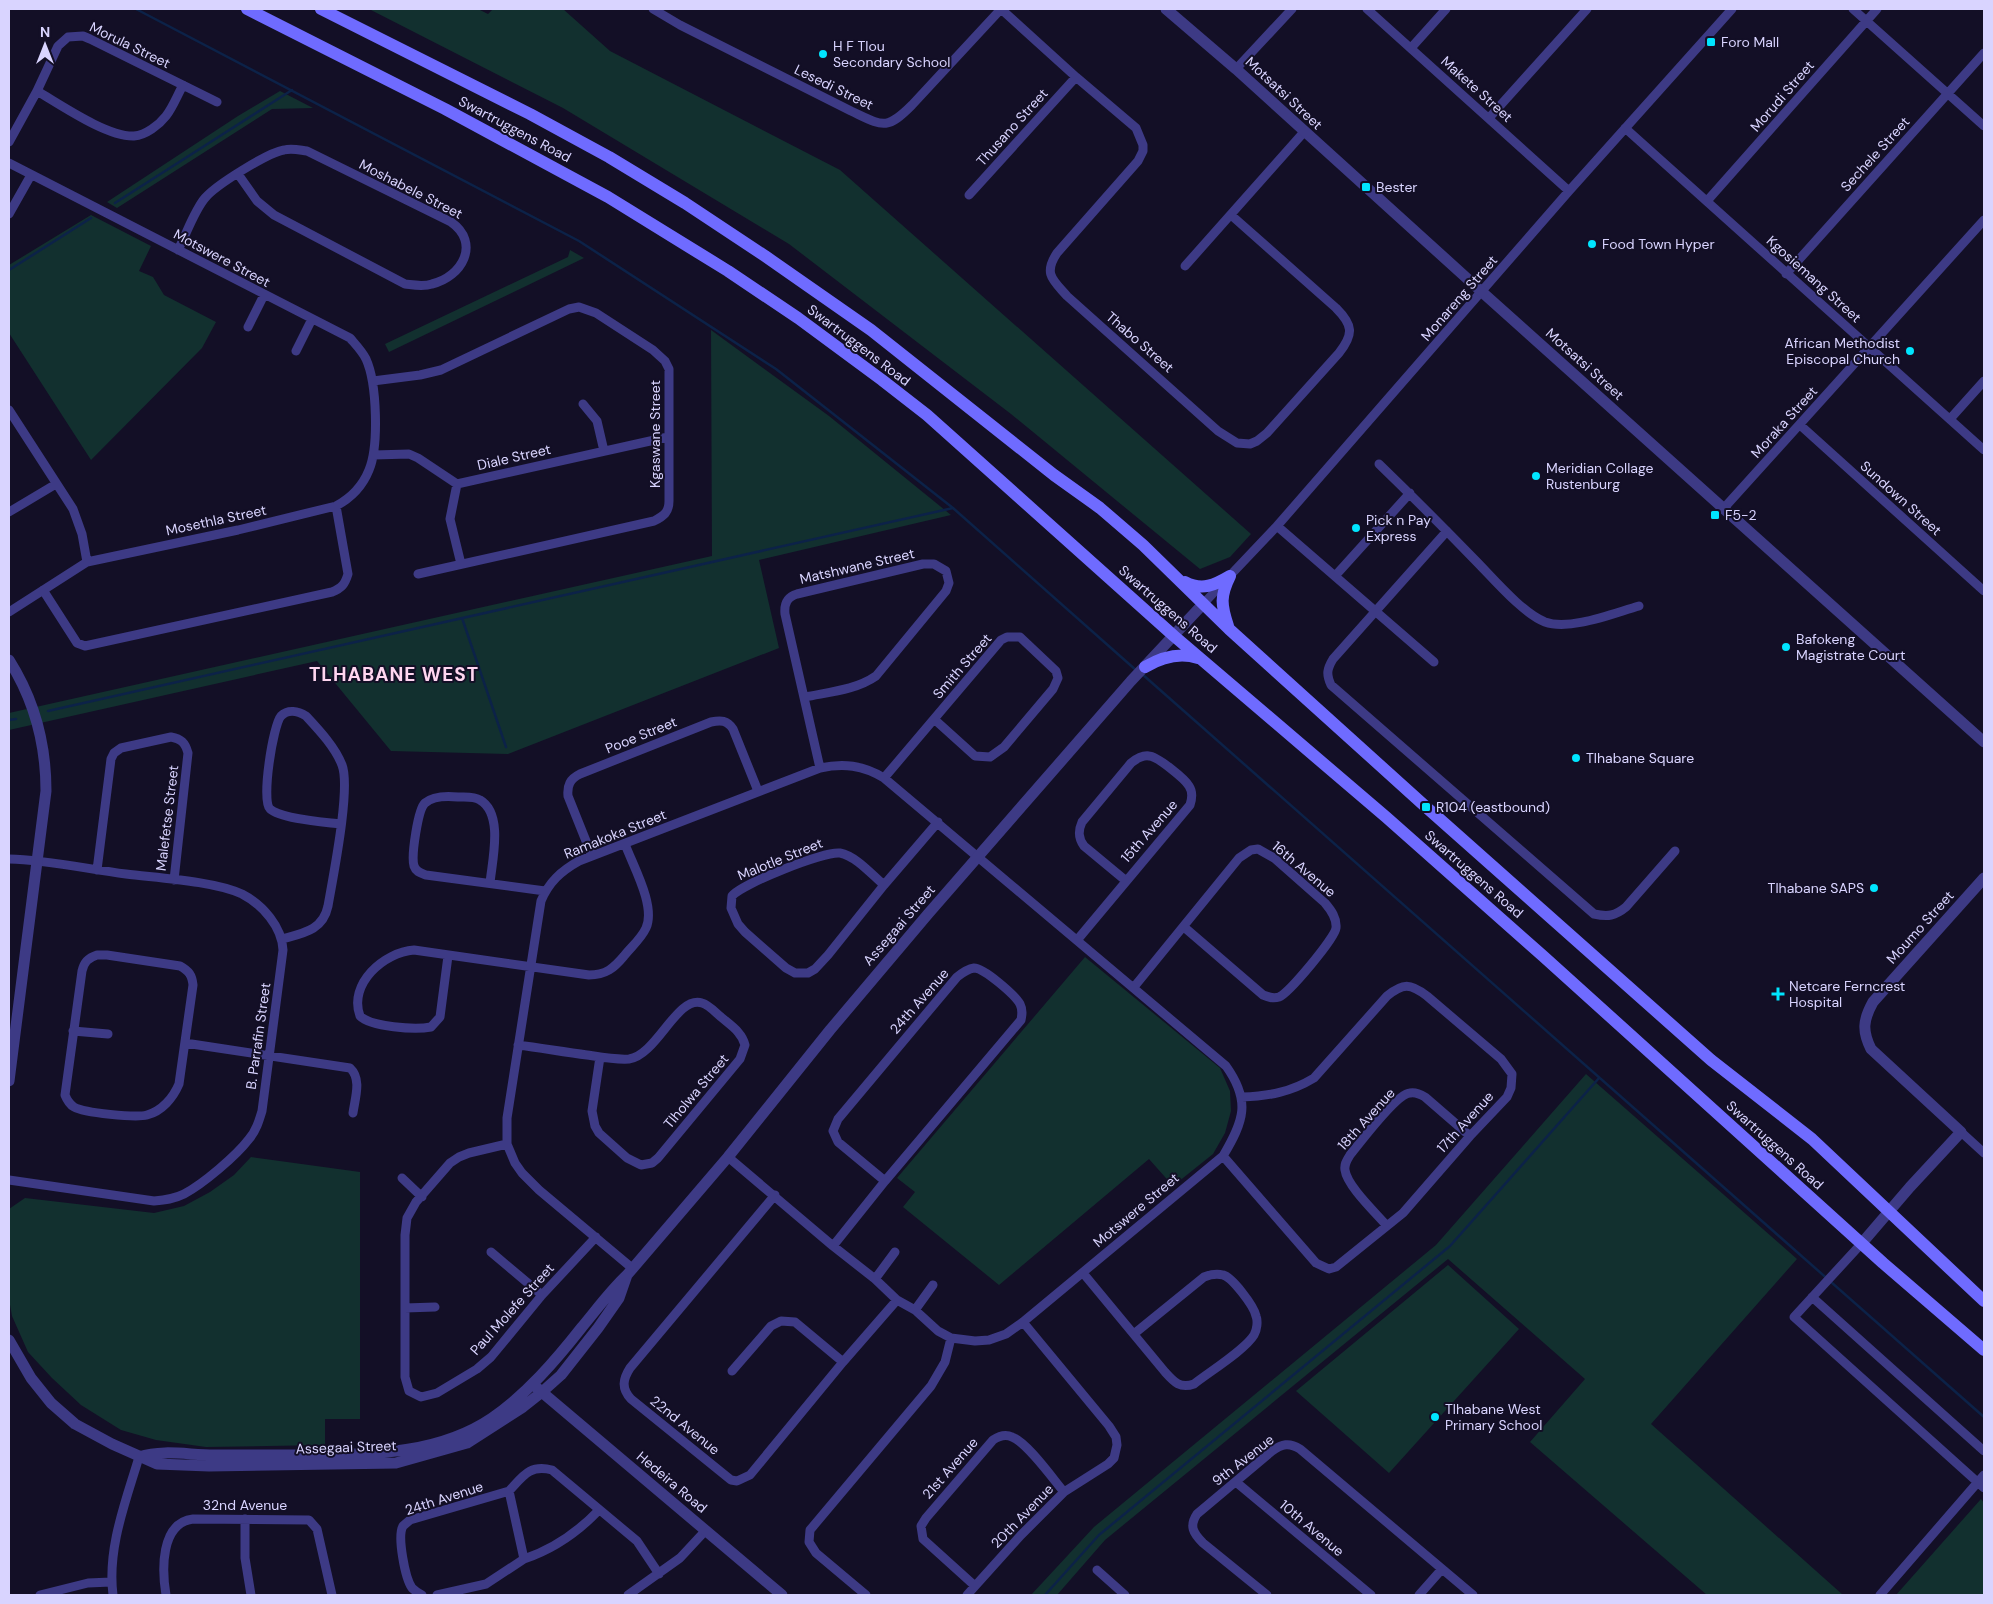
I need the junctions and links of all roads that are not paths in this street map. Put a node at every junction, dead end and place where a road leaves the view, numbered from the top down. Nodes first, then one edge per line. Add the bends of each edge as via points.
1 (247, 9) edge
2 (321, 9) edge
3 (653, 9) edge
4 (1001, 9) edge
5 (1166, 9) edge
6 (1292, 9) edge
7 (1367, 9) edge
8 (1446, 9) edge
9 (1587, 9) edge
10 (1732, 9) edge
11 (1853, 9) edge
12 (1877, 9) edge
13 (1866, 20) junction
14 (1411, 48) junction
15 (1984, 53) edge
16 (1236, 69) junction
17 (1076, 77) junction
18 (182, 86) junction
19 (37, 91) junction
20 (1947, 94) junction
21 (217, 102) dead end
22 (1489, 118) junction
23 (1984, 126) edge
24 (1625, 128) junction
25 (1304, 132) junction
26 (9, 142) edge
27 (9, 163) edge
28 (238, 174) junction
29 (31, 175) junction
30 (1568, 191) junction
31 (969, 195) dead end
32 (1707, 201) junction
33 (9, 214) edge
34 (1231, 215) junction
35 (1984, 220) edge
36 (178, 250) junction
37 (1185, 266) dead end
38 (1786, 274) junction
39 (1482, 292) junction
40 (264, 295) junction
41 (312, 319) junction
42 (248, 327) dead end
43 (1869, 348) junction
44 (296, 352) dead end
45 (373, 381) junction
46 (1984, 381) edge
47 (583, 404) dead end
48 (9, 410) edge
49 (375, 413) joint
50 (1950, 419) junction
51 (1800, 425) junction
52 (668, 437) junction
53 (1984, 450) edge
54 (604, 451) junction
55 (374, 454) junction
56 (1379, 464) dead end
57 (56, 484) junction
58 (457, 484) junction
59 (1410, 493) junction
60 (336, 506) junction
61 (1724, 508) junction
62 (9, 512) edge
63 (1277, 526) junction
64 (1447, 531) junction
65 (87, 562) junction
66 (461, 564) junction
67 (418, 574) dead end
68 (1230, 576) junction
69 (1335, 576) junction
70 (1178, 579) junction
71 (43, 590) junction
72 (1984, 591) edge
73 (1204, 603) junction
74 (1639, 606) dead end
75 (1376, 611) junction
76 (9, 612) edge
77 (1229, 629) junction
78 (1174, 636) junction
79 (9, 660) edge
80 (1434, 662) dead end
81 (1209, 665) junction
82 (1145, 667) junction
83 (805, 697) junction
84 (934, 719) junction
85 (1984, 742) edge
86 (820, 768) junction
87 (884, 778) junction
88 (758, 791) junction
89 (938, 822) junction
90 (340, 824) junction
91 (625, 844) junction
92 (1675, 850) dead end
93 (592, 856) junction
94 (978, 857) junction
95 (9, 859) edge
96 (37, 861) junction
97 (97, 870) junction
98 (1984, 878) edge
99 (174, 880) junction
100 (1125, 880) junction
101 (490, 883) junction
102 (884, 885) junction
103 (545, 891) junction
104 (1184, 927) junction
105 (282, 939) junction
106 (1078, 939) junction
107 (448, 956) junction
108 (530, 968) junction
109 (1134, 987) junction
110 (73, 1031) junction
111 (108, 1034) dead end
112 (185, 1043) junction
113 (518, 1045) junction
114 (269, 1055) junction
115 (600, 1057) junction
116 (9, 1081) edge
117 (1242, 1097) junction
118 (353, 1113) dead end
119 (1961, 1132) junction
120 (1470, 1136) junction
121 (507, 1144) junction
122 (1984, 1153) edge
123 (1223, 1156) junction
124 (728, 1157) junction
125 (402, 1178) dead end
126 (9, 1180) edge
127 (885, 1181) junction
128 (775, 1195) junction
129 (422, 1197) junction
130 (1889, 1210) junction
131 (1387, 1226) junction
132 (596, 1237) junction
133 (1862, 1243) junction
134 (833, 1246) junction
135 (491, 1252) dead end
136 (896, 1252) dead end
137 (630, 1272) junction
138 (1083, 1272) junction
139 (875, 1278) junction
140 (933, 1285) dead end
141 (542, 1295) junction
142 (1812, 1297) junction
143 (897, 1300) junction
144 (1984, 1301) edge
145 (435, 1307) dead end
146 (405, 1308) junction
147 (915, 1310) junction
148 (1023, 1322) junction
149 (1135, 1333) junction
150 (951, 1338) junction
151 (9, 1343) edge
152 (1984, 1350) edge
153 (843, 1362) junction
154 (732, 1371) dead end
155 (531, 1384) junction
156 (542, 1392) junction
157 (1984, 1451) edge
158 (139, 1457) junction
159 (1982, 1481) edge
160 (1236, 1482) junction
161 (509, 1492) junction
162 (1064, 1492) junction
163 (598, 1510) junction
164 (245, 1519) junction
165 (706, 1530) junction
166 (524, 1559) junction
167 (1442, 1569) junction
168 (1096, 1570) dead end
169 (659, 1574) junction
170 (111, 1582) junction
171 (975, 1586) junction
172 (40, 1595) edge
173 (113, 1595) edge
174 (166, 1595) edge
175 (251, 1595) edge
176 (332, 1595) edge
177 (422, 1595) edge
178 (437, 1595) edge
179 (628, 1595) edge
180 (782, 1595) edge
181 (866, 1595) edge
182 (967, 1595) edge
183 (1126, 1595) edge
184 (1266, 1595) edge
185 (1371, 1595) edge
186 (1419, 1595) edge
187 (1473, 1595) edge
188 (1880, 1595) edge

1 - 78 main road, Swartruggens Road via 608,197 790,313 928,415
2 - 70 main road, Swartruggens Road via 609,157 765,256 871,330 1054,476 1100,508
3 - 4 street, Lesedi Street via 851,111 885,124 897,120
4 - 17 street, Thabo Street
5 - 16 street, Motsatsi Street
6 - 16 street
7 - 14 street, Makete Street
8 - 14 street
9 - 22 street
10 - 24 street, Monareng Street
11 - 13 street
12 - 13 street, Morudi Street
13 - 20 street
13 - 32 street, Morudi Street
14 - 22 street, Makete Street
15 - 20 street, Sechele Street
16 - 25 street, Motsatsi Street
17 - 31 street, Thusano Street
17 - 34 street, Thabo Street via 1136,128 1143,151 1138,161 1056,253 1049,267 1052,279 1218,431 1237,443 1250,444 1267,433 1339,353 1350,333 1345,317 1336,308
18 - 19 street via 166,117 148,132 137,136 117,134
18 - 19 street, Morula Street via 90,39 75,35 58,46
18 - 21 street, Morula Street
19 - 26 street, Morula Street
20 - 23 street
20 - 38 street, Sechele Street
22 - 30 street, Makete Street
24 - 30 street, Monareng Street
24 - 32 street, Kgosiemang Street
25 - 34 street
25 - 39 street, Motsatsi Street
27 - 29 street, Motswere Street
28 - 28 street, Moshabele Street via 271,154 294,149 307,151 460,228 466,244 463,260 451,276 439,282 420,286 405,284 274,215 257,201
28 - 36 street, Moshabele Street via 204,200
29 - 33 street
29 - 36 street, Motswere Street
30 - 39 street, Monareng Street
32 - 38 street, Kgosiemang Street
34 - 37 street
35 - 43 street, Moraka Street
36 - 40 street, Motswere Street
38 - 43 street, Kgosiemang Street
39 - 61 street, Motsatsi Street
39 - 63 street, Monareng Street
40 - 41 street, Motswere Street
40 - 42 street
41 - 44 street
41 - 45 street, Motswere Street via 340,332 359,347
43 - 50 street, Kgosiemang Street
43 - 51 street, Moraka Street
45 - 49 street, Motswere Street
45 - 52 street, Kgaswane Street via 441,370 579,307 588,309 665,361 669,369
46 - 50 street
47 - 54 street via 597,421
48 - 57 street
49 - 55 street, Mosethla Street
50 - 53 street, Kgosiemang Street
51 - 61 street, Moraka Street
51 - 72 street, Sundown Street
52 - 54 street, Diale Street
52 - 66 street, Kgaswane Street via 669,508 661,518
54 - 58 street, Diale Street
55 - 58 street via 409,454
55 - 60 street, Mosethla Street via 363,481 346,501
56 - 59 street
57 - 62 street
57 - 65 street via 78,521
58 - 66 street via 450,518
59 - 64 street
59 - 69 street
60 - 65 street, Mosethla Street
60 - 71 street via 348,574 340,589 332,592 86,646 77,643
61 - 85 street, Motsatsi Street
63 - 68 street, Monareng Street
63 - 69 street
64 - 74 street via 1529,612 1546,622 1582,622
64 - 75 street
65 - 71 street, Mosethla Street
66 - 67 street, Kgaswane Street
68 - 70 main road via 1202,587
68 - 73 street, Monareng Street
68 - 77 main road via 1222,596
69 - 75 street
70 - 73 main road, Swartruggens Road
71 - 76 street, Mosethla Street
73 - 77 main road, Swartruggens Road
73 - 78 street, Assegaai Street
75 - 80 street
75 - 92 street via 1333,659 1327,676 1332,684 1594,914 1616,915 1626,908
77 - 130 main road, Swartruggens Road via 1711,1060 1812,1139
78 - 81 main road, Swartruggens Road
78 - 82 street, Assegaai Street
79 - 96 street via 32,703 45,752 46,792
81 - 82 main road via 1197,658 1174,655
81 - 133 main road, Swartruggens Road via 1528,942
82 - 94 street, Assegaai Street
83 - 83 street, Matshwane Street via 785,609 792,596 923,564 934,564 946,571 949,583 946,591 876,676 855,687
83 - 86 street, Matshwane Street
84 - 84 street, Smith Street via 1007,637 1020,637 1027,641 1056,670 1058,678 1053,689 1004,747 990,757 975,756
84 - 87 street, Smith Street
86 - 87 street, Ramakoka Street via 854,765
86 - 88 street, Ramakoka Street
87 - 89 street, Ramakoka Street
88 - 91 street, Ramakoka Street
88 - 93 street, Pooe Street via 733,728 720,720 711,722 580,774 570,781 568,796
89 - 94 street, Ramakoka Street
89 - 102 street, Malotle Street
90 - 90 street via 345,776 342,764 306,716 300,712 285,713 277,722 274,733 266,788 267,804 270,809 293,818
90 - 105 street via 327,914 312,930
91 - 93 street, Ramakoka Street
91 - 108 street via 647,904 648,920 642,935 614,968 598,975
93 - 103 street, Ramakoka Street via 568,867
94 - 106 street, Motswere Street
94 - 124 street, Assegaai Street via 830,1030
95 - 96 street
96 - 97 street
96 - 116 street
97 - 99 street
97 - 99 street, Malefetse Street via 108,775 114,753 121,748 179,738 188,753
98 - 119 street, Moumo Street via 1873,1002 1866,1014 1864,1027 1871,1049
99 - 105 street via 216,886 243,895 270,917
100 - 100 street, 15th Avenue via 1084,846 1079,829 1131,763 1136,759 1155,757 1185,781 1192,799
100 - 106 street, 15th Avenue
101 - 101 street via 426,875 416,870 414,849 421,808 426,801 451,796 473,797 487,806 495,828
101 - 103 street
102 - 102 street, Malotle Street via 828,956 808,973 795,973 775,960 738,924 731,908 732,896 743,887 834,853 849,856
103 - 108 street, Ramakoka Street via 538,912
104 - 104 street, 16th Avenue via 1239,858 1258,849 1274,858 1325,903 1336,923 1334,934 1320,953 1285,994 1272,998 1263,995
104 - 109 street, 16th Avenue
105 - 114 street, B. Parrafin Street
106 - 109 street, Motswere Street
107 - 107 street via 440,1017 436,1024 418,1028 367,1022 360,1016 358,1005 362,985 381,963 404,951
107 - 108 street
108 - 113 street, Ramakoka Street
109 - 117 street, Motswere Street via 1226,1066 1234,1076
110 - 111 street
110 - 112 street via 66,1087 68,1101 77,1108 125,1116 146,1116 162,1107 175,1093
110 - 112 street via 84,964 89,958 107,955 180,966 188,971 193,985
112 - 114 street
113 - 115 street, Tlholwa Street
113 - 121 street, Ramakoka Street via 507,1118
114 - 118 street via 350,1068 357,1083
114 - 126 street, B. Parrafin Street via 257,1127 240,1150 184,1194 154,1201
115 - 115 street, Tlholwa Street via 637,1057 683,1008 695,1002 710,1008 740,1033 745,1045 740,1059 658,1158 642,1166 628,1158 595,1126 592,1111
117 - 120 street, 17th Avenue via 1284,1092 1314,1078 1387,996 1406,986 1417,988 1427,996 1501,1059 1512,1074 1511,1088 1506,1097
117 - 123 street, Motswere Street via 1240,1122
119 - 122 street, Moumo Street
119 - 130 street
120 - 131 street, 17th Avenue via 1403,1213
120 - 131 street, 18th Avenue via 1418,1093 1409,1093 1397,1100 1350,1155 1344,1169 1352,1184
121 - 129 street, Paul Molefe Street via 459,1156
121 - 132 street, Ramakoka Street via 515,1163 530,1182
123 - 131 street, 17th Avenue via 1322,1267 1336,1267
123 - 138 street, Motswere Street
124 - 128 street, Motswere Street
124 - 137 street, Assegaai Street
125 - 129 street
127 - 127 street, 24th Avenue via 838,1142 833,1131 835,1125 956,977 975,968 982,970 1020,1003 1021,1020
127 - 134 street, 24th Avenue
128 - 134 street, Motswere Street
128 - 153 street, 22nd Avenue via 630,1368 623,1381 625,1391 731,1480 737,1481 750,1475
129 - 146 street, Paul Molefe Street via 405,1226
130 - 133 street
130 - 144 main road, Swartruggens Road
132 - 137 street, Ramakoka Street
132 - 141 street, Paul Molefe Street
133 - 142 street
133 - 152 main road, Swartruggens Road
134 - 139 street, Motswere Street
135 - 141 street
136 - 139 street
137 - 155 street, Assegaai Street
137 - 156 street, Assegaai Street via 598,1328 561,1375
138 - 148 street, Motswere Street
138 - 149 street
139 - 143 street, Motswere Street
140 - 147 street
141 - 146 street, Paul Molefe Street via 491,1357 477,1369 437,1393 421,1397 409,1391 406,1385
142 - 157 street
142 - 159 street via 1794,1317
143 - 147 street, Motswere Street
143 - 153 street, 22nd Avenue
145 - 146 street
147 - 150 street, Motswere Street via 927,1323
148 - 150 street, Motswere Street via 1006,1334 989,1340
148 - 162 street, 20th Avenue via 1116,1438 1114,1458
149 - 149 street via 1172,1380 1186,1386 1194,1384 1245,1345 1254,1334 1256,1316 1254,1308 1230,1279 1215,1274 1204,1278
150 - 181 street via 945,1362 931,1386 810,1530 809,1542 816,1553
151 - 158 street, Assegaai Street via 51,1403 75,1424
153 - 154 street via 795,1322 782,1321 771,1326
155 - 156 street, Hedeira Road
155 - 158 street, Assegaai Street via 513,1403 472,1430 421,1448 351,1454 154,1452
156 - 158 street, Assegaai Street via 467,1443 396,1463 209,1466 157,1464
156 - 165 street, Hedeira Road
158 - 170 street via 116,1540
159 - 188 street
160 - 167 street, 9th Avenue via 1280,1446 1293,1445
160 - 184 street, 9th Avenue via 1197,1514 1192,1528 1203,1543
160 - 185 street, 10th Avenue
161 - 163 street via 529,1471 545,1468 552,1470
161 - 166 street
161 - 177 street, 24th Avenue via 410,1520 403,1526 400,1541 409,1580 412,1588
162 - 171 street, 20th Avenue
162 - 171 street, 21st Avenue via 1016,1439 1002,1436 989,1444 921,1526 923,1539
163 - 166 street via 574,1534
163 - 169 street via 637,1541
164 - 174 street, 32nd Avenue via 193,1519 178,1524 168,1539 164,1579
164 - 175 street via 245,1558
164 - 176 street, 32nd Avenue via 304,1519 312,1522 317,1529
165 - 169 street via 680,1558
165 - 180 street, Hedeira Road
166 - 178 street via 486,1584
167 - 186 street
167 - 187 street, 9th Avenue
168 - 183 street
169 - 179 street
170 - 172 street via 88,1583
170 - 173 street
171 - 182 street, 20th Avenue

